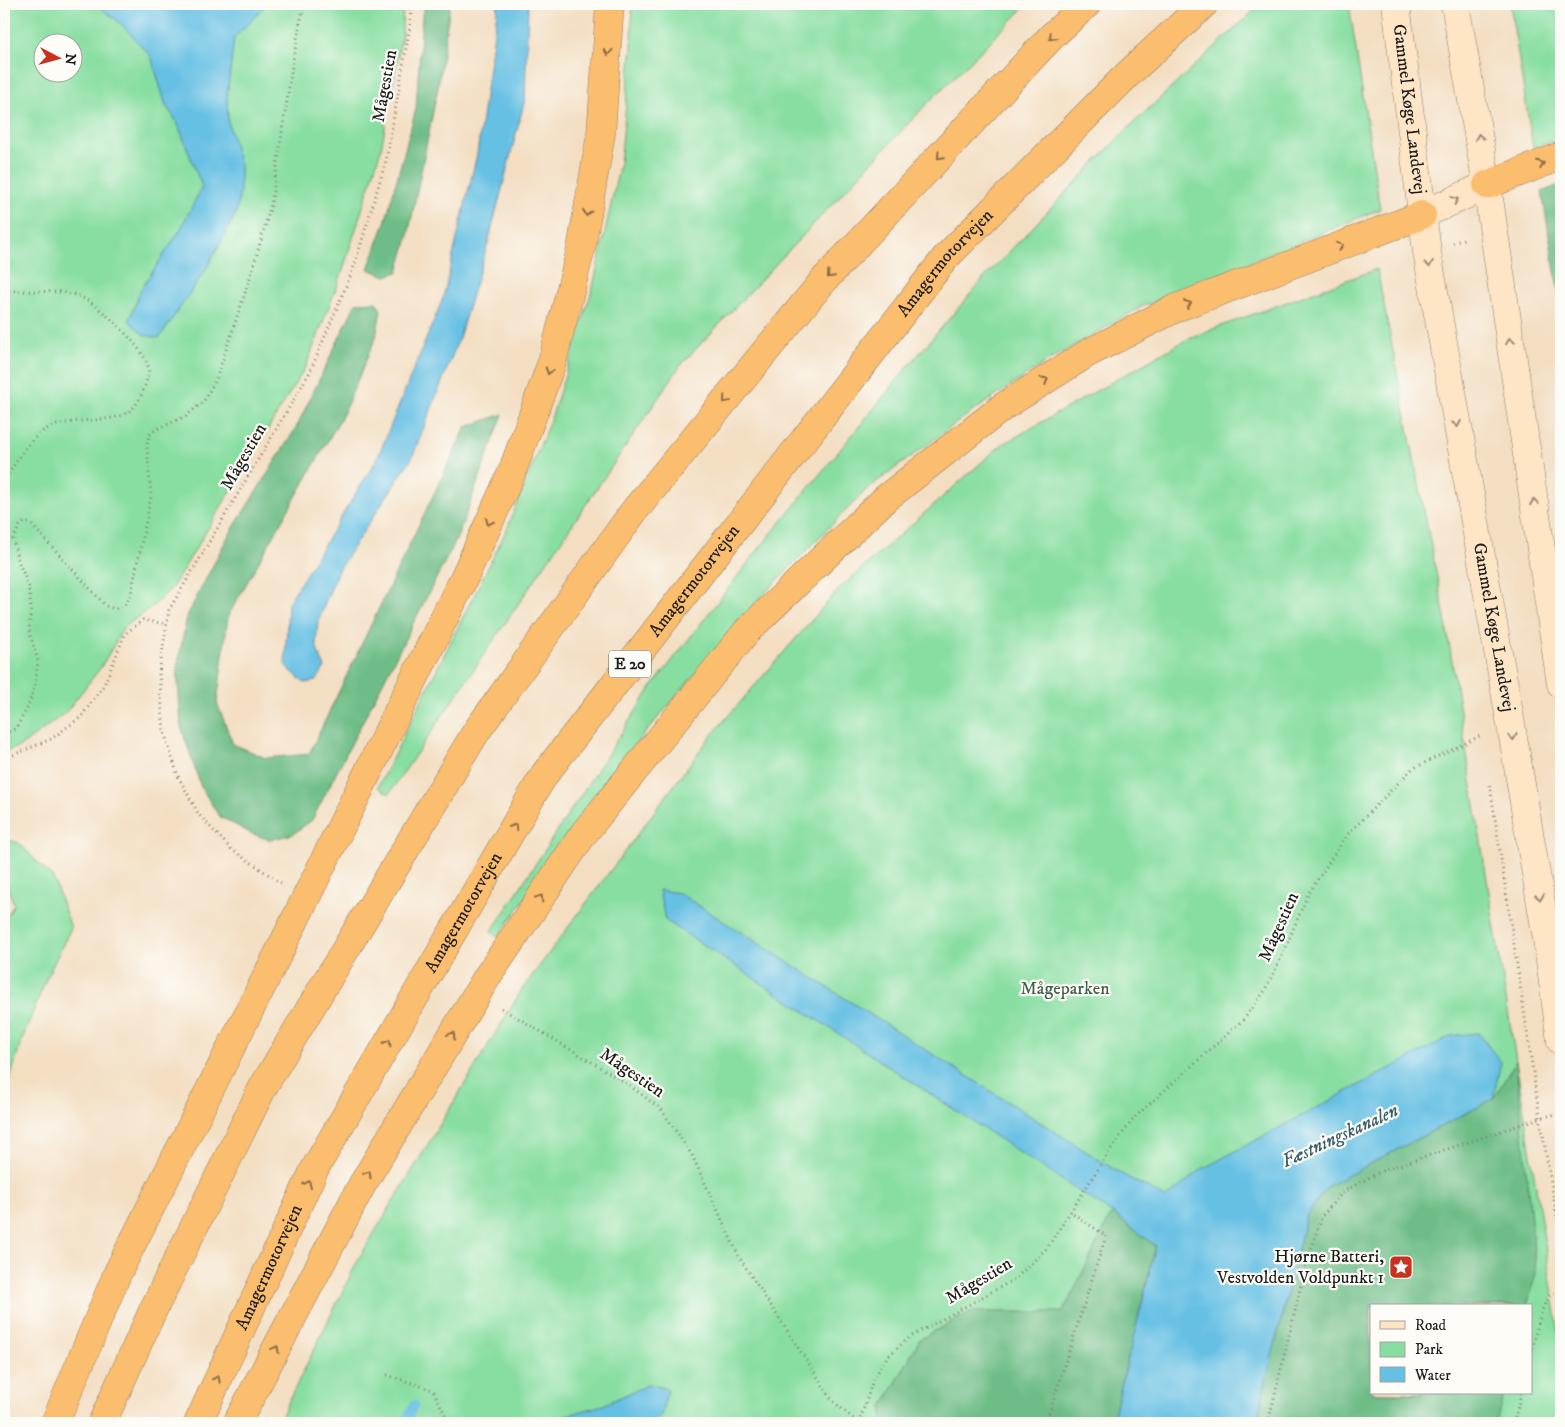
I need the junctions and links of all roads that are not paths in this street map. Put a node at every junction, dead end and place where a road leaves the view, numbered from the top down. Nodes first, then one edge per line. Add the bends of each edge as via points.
1 (610, 4) edge
2 (1087, 4) edge
3 (1204, 4) edge
4 (1396, 4) edge
5 (1455, 4) edge
6 (1561, 156) edge
7 (1487, 184) junction
8 (1422, 216) junction
9 (1561, 684) edge
10 (1561, 1041) edge
11 (55, 1423) edge
12 (102, 1423) edge
13 (198, 1423) edge
14 (237, 1423) edge

1 -> 11 highway via 601,134 581,249 552,362 512,472 437,632 118,1272
2 -> 12 highway via 1052,36 824,280 634,511 476,732 262,1086
13 -> 3 highway, Amagermotorvejen / E 20 via 314,1170 544,775 946,257 1128,74
4 - 8 main road, Gammel Køge Landevej
7 -> 5 main road
7 -> 6 highway
8 -> 7 main road, Gammel Køge Landevej
9 -> 7 main road
8 -> 10 main road, Gammel Køge Landevej via 1512,728
14 -> 8 highway via 362,1185 487,976 584,832 747,631 886,498 1004,406 1088,353 1176,308

